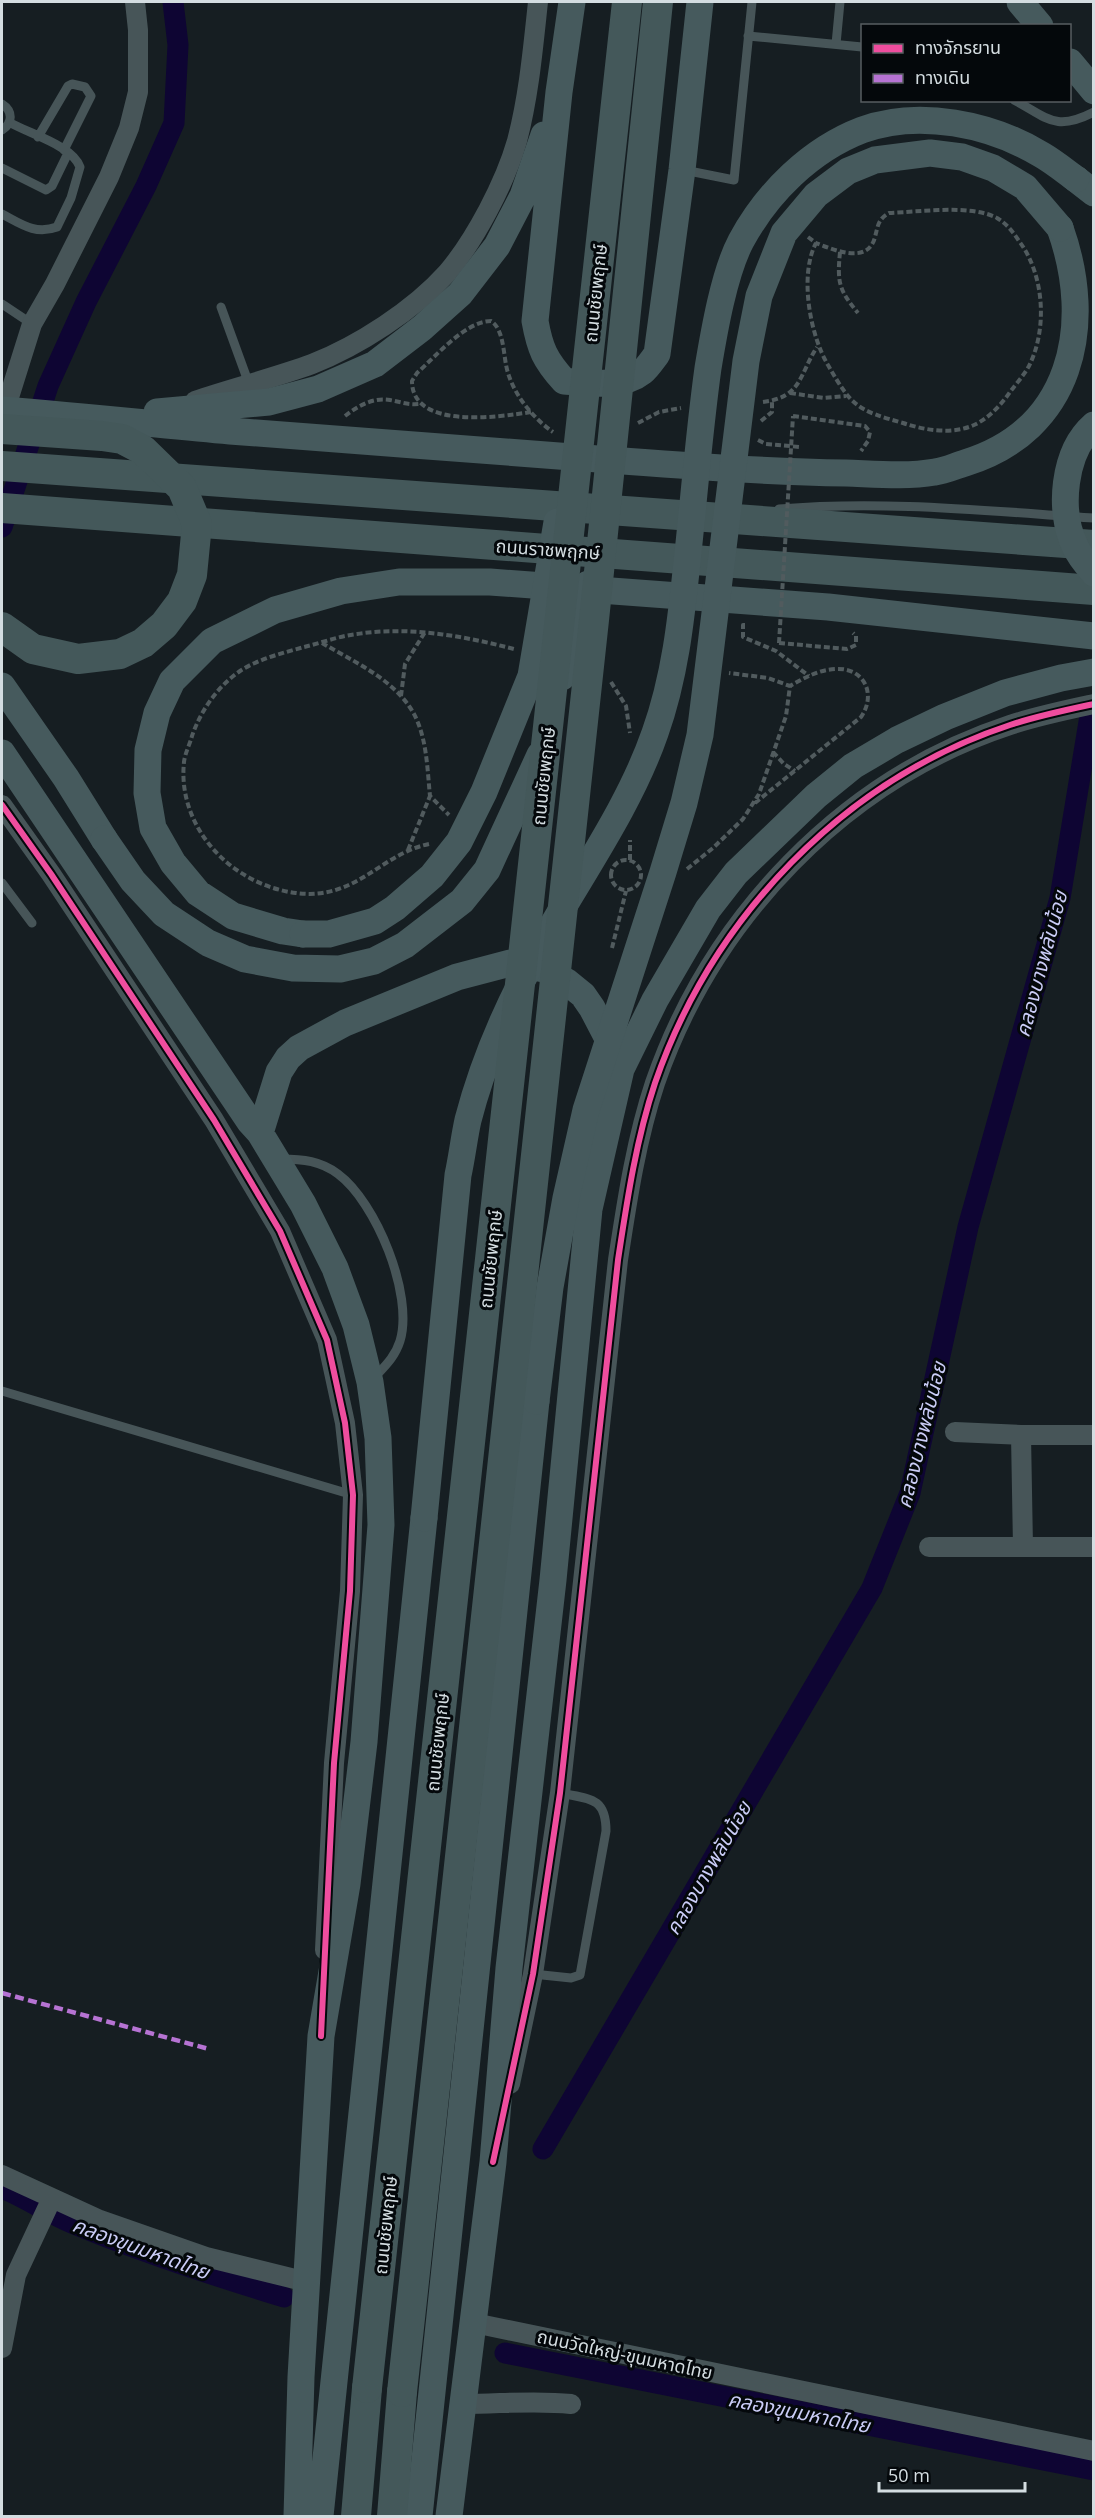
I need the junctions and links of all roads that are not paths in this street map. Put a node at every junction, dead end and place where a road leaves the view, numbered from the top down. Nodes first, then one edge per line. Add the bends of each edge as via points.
1 (135, 2) edge
2 (538, 2) edge
3 (572, 2) edge
4 (617, 2) edge
5 (627, 2) edge
6 (652, 2) edge
7 (658, 2) edge
8 (700, 2) edge
9 (752, 2) edge
10 (840, 2) edge
11 (1020, 2) edge
12 (1038, 24) edge
13 (748, 36) junction
14 (836, 44) junction
15 (861, 47) edge
16 (1071, 63) edge
17 (1094, 91) edge
18 (560, 92) junction
19 (1018, 102) edge
20 (2, 104) edge
21 (1094, 111) edge
22 (9, 122) junction
23 (2, 130) edge
24 (38, 137) junction
25 (66, 151) junction
26 (2, 168) edge
27 (682, 170) junction
28 (1085, 186) edge
29 (2, 214) edge
30 (2, 304) edge
31 (222, 307) dead end
32 (32, 324) junction
33 (249, 384) junction
34 (170, 410) junction
35 (9, 415) edge
36 (117, 420) junction
37 (1094, 425) edge
38 (2, 466) edge
39 (2, 508) edge
40 (771, 510) dead end
41 (759, 511) dead end
42 (702, 516) junction
43 (1094, 518) edge
44 (1094, 545) edge
45 (1094, 573) edge
46 (1094, 590) edge
47 (2, 627) edge
48 (1094, 636) edge
49 (1094, 672) edge
50 (2, 686) edge
51 (1094, 704) edge
52 (2, 753) edge
53 (2, 805) edge
54 (2, 883) edge
55 (32, 923) dead end
56 (621, 1069) junction
57 (260, 1133) junction
58 (276, 1159) junction
59 (370, 1382) junction
60 (2, 1391) edge
61 (955, 1432) dead end
62 (1021, 1435) junction
63 (1094, 1435) edge
64 (353, 1495) junction
65 (929, 1547) dead end
66 (1023, 1547) junction
67 (1094, 1547) edge
68 (560, 1793) junction
69 (533, 1974) junction
70 (321, 2036) junction
71 (493, 2162) junction
72 (2, 2175) edge
73 (51, 2200) junction
74 (307, 2282) junction
75 (474, 2323) junction
76 (2, 2348) edge
77 (464, 2404) junction
78 (571, 2404) dead end
79 (1094, 2451) edge
80 (297, 2517) edge
81 (320, 2517) edge
82 (356, 2517) edge
83 (393, 2517) edge
84 (419, 2517) edge
85 (449, 2517) edge

1 - 32 street via 138,92 129,128 109,177
2 - 33 street via 529,83 516,141 502,181 479,225 447,272 411,307 361,339 313,363
3 - 18 main road
4 - 48 main road, bridge via 554,541 531,676 484,792 459,842 432,876 395,908 375,921 329,934 283,931 233,916 198,893 173,863 153,828 147,792 148,750 157,713 172,681 212,641 275,610 341,591 399,582 490,582 828,607
5 - 82 main road, ถนนชัยพฤกษ์, bridge
6 - 50 main road, bridge via 587,590 538,762 487,870 462,900 405,945 374,961 340,969 293,968 245,959 208,943 164,914 133,881
7 - 83 main road, ถนนชัยพฤกษ์, bridge via 402,2392
8 - 27 main road
9 - 13 lane
10 - 14 lane
11 - 12 main road
13 - 14 lane
13 - 27 lane via 734,180
14 - 15 lane
16 - 17 main road
18 - 27 main road via 535,321 546,362 564,381 623,381 642,372 657,354
18 - 34 main road via 523,196 497,246 460,294 422,328 375,364 318,389 269,402
19 - 21 lane via 1051,121 1075,122
20 - 22 lane via 9,110
22 - 23 lane
22 - 24 lane
24 - 25 lane
24 - 25 lane via 68,86 85,87 91,96
25 - 26 lane via 52,186 46,190
25 - 29 lane via 80,167 57,227 32,230
28 - 81 main road, bridge via 1040,154 970,126 937,121 880,123 840,139 795,171 759,211 740,243 714,328 703,400 681,628 655,734 633,785 538,951 483,1073 468,1121 458,1175
30 - 32 lane
31 - 33 lane
32 - 35 street
33 - 34 street
34 - 36 main road
35 - 36 main road
35 - 47 main road, bridge via 122,440 143,450 182,488 197,524 192,575 182,601 164,625 143,643 120,654 78,659 33,649
36 - 84 main road, bridge via 333,439 760,472 936,472 987,456 1026,434 1053,410 1071,383 1085,340 1086,298 1076,253 1025,188 993,168 962,157 930,153 874,160 848,171 816,195 784,233 759,296 746,361 700,735 670,849 586,1110 550,1287
37 - 45 main road, bridge via 1076,449 1066,501 1075,547
38 - 42 main road
39 - 46 main road, ถนนราชพฤกษ์
40 - 43 lane via 893,504
41 - 42 lane
42 - 44 main road
49 - 56 main road via 1005,693 945,717 853,766 816,795 736,873 708,909 655,1000
51 - 68 street via 1010,725 949,750 840,816 748,910 686,1010 656,1083 629,1192
52 - 57 main road
53 - 64 street via 213,1120 280,1232 327,1340 345,1423
54 - 55 lane
56 - 57 main road via 612,1042 583,995 544,969 510,963 457,977 345,1023 299,1048 279,1072
56 - 71 main road via 589,1209 509,1968
57 - 58 main road
58 - 59 main road via 335,1268 356,1324
58 - 59 lane via 318,1162 339,1174 361,1198 391,1254 405,1310 401,1339 393,1358
59 - 70 main road via 378,1438 381,1525 364,1742 347,1884
60 - 64 lane
61 - 62 street
62 - 63 street
62 - 66 street
64 - 70 street via 350,1592 334,1763
65 - 66 street
66 - 67 street
68 - 69 street
68 - 69 lane via 596,1801 603,1807 606,1831 580,1976
69 - 71 street
70 - 74 main road
71 - 75 main road
72 - 73 street
73 - 74 street via 206,2257
73 - 76 street via 16,2276
74 - 80 main road
75 - 77 main road
75 - 79 street, ถนนวัดใหญ่-ขุนมหาดไทย
77 - 78 street
77 - 85 main road

